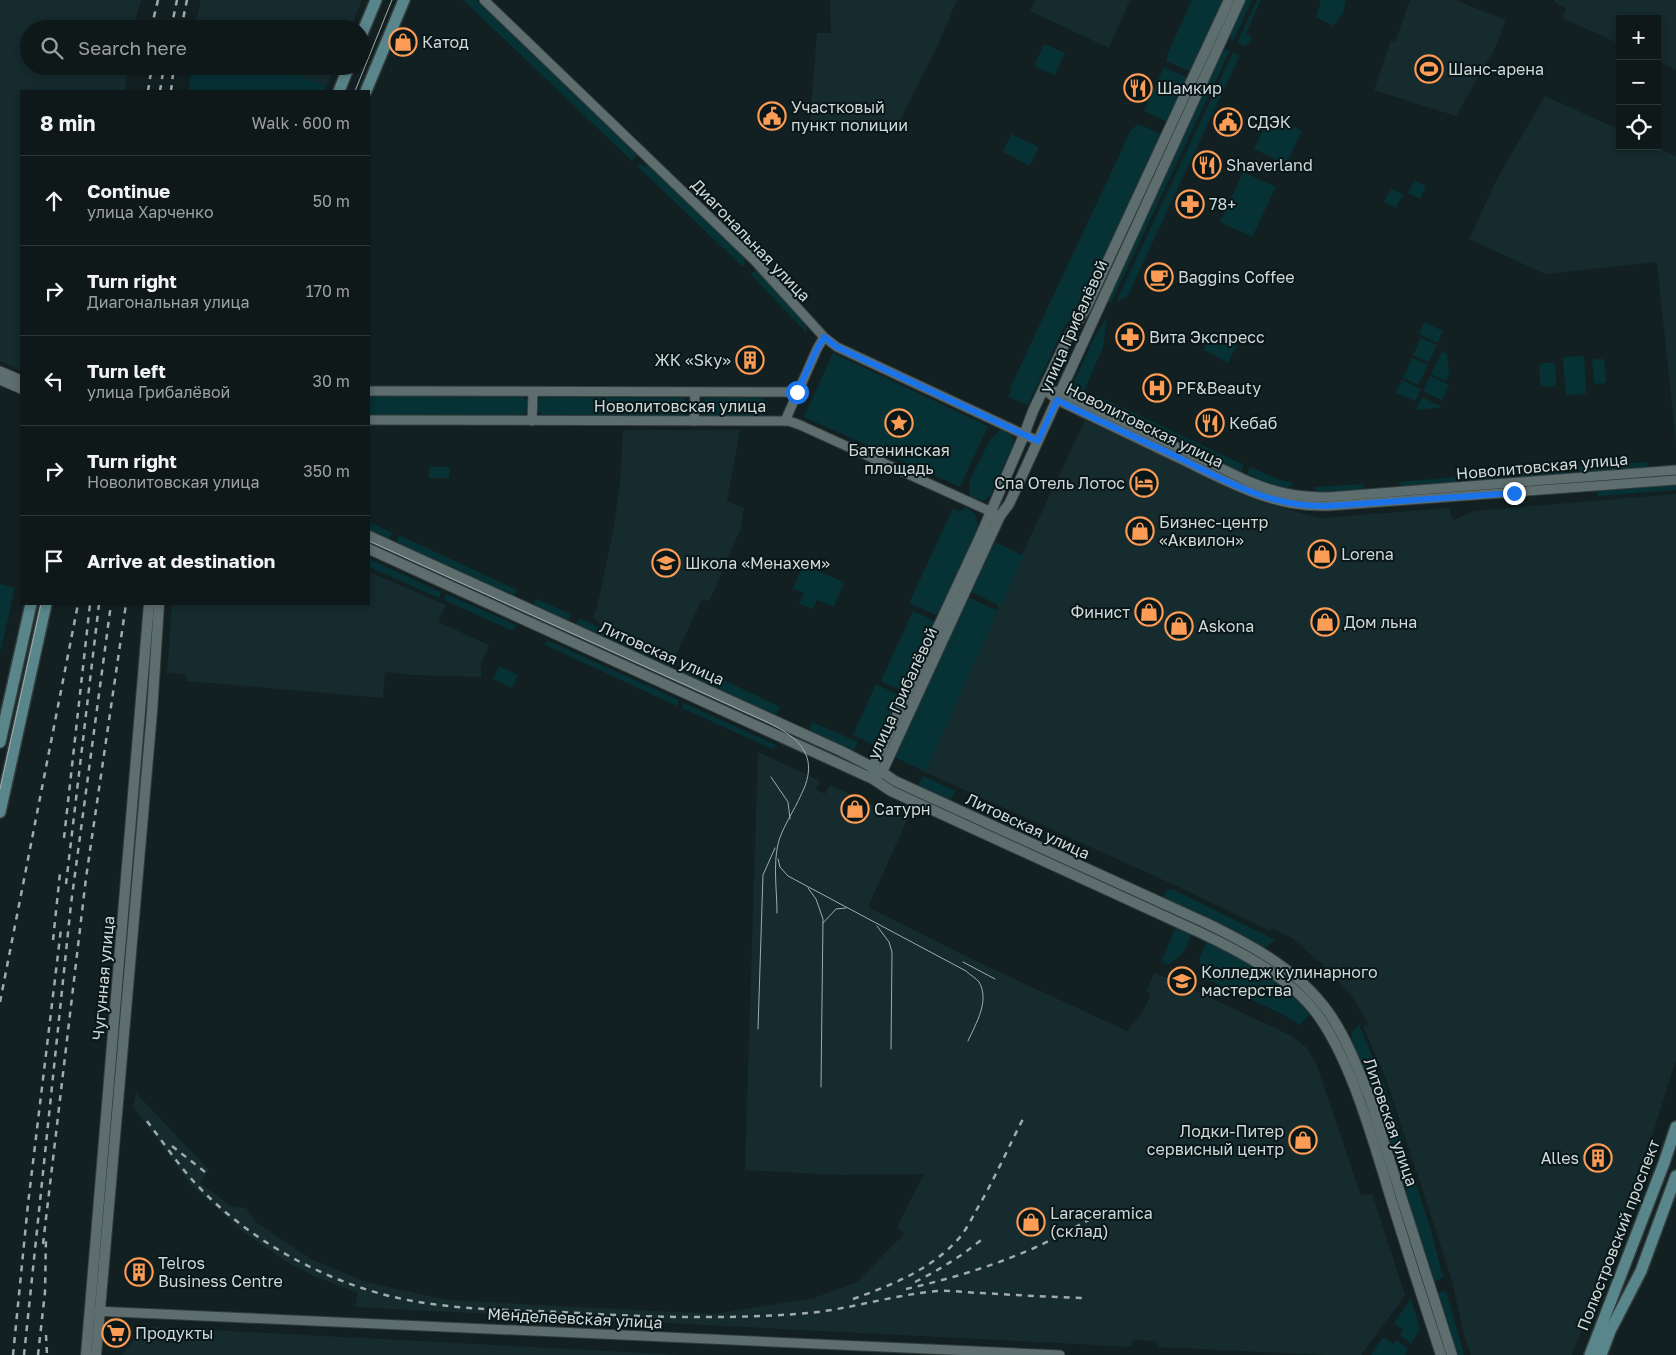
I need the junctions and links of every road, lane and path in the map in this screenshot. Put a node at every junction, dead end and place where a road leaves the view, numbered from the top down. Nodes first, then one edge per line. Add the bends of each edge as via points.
1 (376, 0) edge
2 (404, 0) edge
3 (484, 0) edge
4 (1229, 0) edge
5 (1240, 0) edge
6 (368, 20) edge
7 (345, 75) edge
8 (339, 90) edge
9 (366, 90) edge
10 (824, 337) junction
11 (0, 370) edge
12 (0, 380) edge
13 (20, 380) edge
14 (1044, 389) junction
15 (20, 390) edge
16 (370, 391) edge
17 (533, 392) junction
18 (797, 392) junction
19 (695, 393) junction
20 (1059, 396) junction
21 (370, 420) edge
22 (694, 420) junction
23 (532, 421) junction
24 (785, 421) junction
25 (1024, 435) junction
26 (1038, 441) junction
27 (1676, 470) edge
28 (1676, 480) edge
29 (990, 511) junction
30 (1000, 516) junction
31 (370, 536) edge
32 (370, 549) edge
33 (31, 605) edge
34 (46, 605) edge
35 (149, 605) edge
36 (159, 605) edge
37 (8, 706) junction
38 (23, 709) junction
39 (0, 742) edge
40 (877, 770) junction
41 (873, 779) junction
42 (0, 812) edge
43 (1676, 1127) edge
44 (1676, 1176) edge
45 (95, 1311) junction
46 (86, 1355) edge
47 (96, 1355) edge
48 (1060, 1355) edge
49 (1441, 1355) edge
50 (1452, 1355) edge
51 (1590, 1355) edge
52 (1601, 1355) edge

1 - 6 main road
2 - 9 main road
3 - 10 street, Диагональная улица via 747,253
4 - 14 street, улица Грибалёвой via 1086,308 1067,339
5 - 20 street, улица Грибалёвой
7 - 8 main road
10 - 18 street
10 - 25 street, Диагональная улица via 837,347
11 - 13 street
12 - 15 street
14 - 20 street, Новолитовская улица
14 - 25 street, улица Грибалёвой
16 - 17 street, Новолитовская улица
17 - 19 street, Новолитовская улица
17 - 23 street
18 - 19 street, Новолитовская улица
18 - 24 street
19 - 22 street
20 - 26 street, улица Грибалёвой
20 - 27 street, Новолитовская улица via 1248,481 1294,496 1337,496
20 - 28 street, Новолитовская улица via 1244,489 1292,505 1338,506
21 - 23 street, Новолитовская улица
22 - 23 street, Новолитовская улица
22 - 24 street, Новолитовская улица
24 - 29 street, Новолитовская улица
25 - 26 street, Диагональная улица
25 - 29 street, улица Грибалёвой
26 - 30 street, улица Грибалёвой via 1009,504
29 - 30 street, Новолитовская улица
29 - 40 street, улица Грибалёвой
30 - 40 street, улица Грибалёвой
31 - 40 street, Литовская улица
32 - 41 street, Литовская улица
33 - 37 main road
34 - 38 main road
35 - 45 street, Чугунная улица
36 - 45 street, Чугунная улица via 152,712
37 - 38 main road
37 - 39 main road
38 - 42 main road
40 - 41 street, улица Грибалёвой
40 - 50 street, Литовская улица via 1241,941 1270,958 1316,996 1340,1031 1366,1090
41 - 49 street, Литовская улица via 891,791 1236,950 1290,986 1308,1003 1331,1036 1360,1102
43 - 51 main road, Полюстровский проспект
44 - 52 main road, Полюстровский проспект via 1641,1271
45 - 46 street, Чугунная улица
45 - 47 street, Чугунная улица
45 - 48 street, Менделеевская улица

